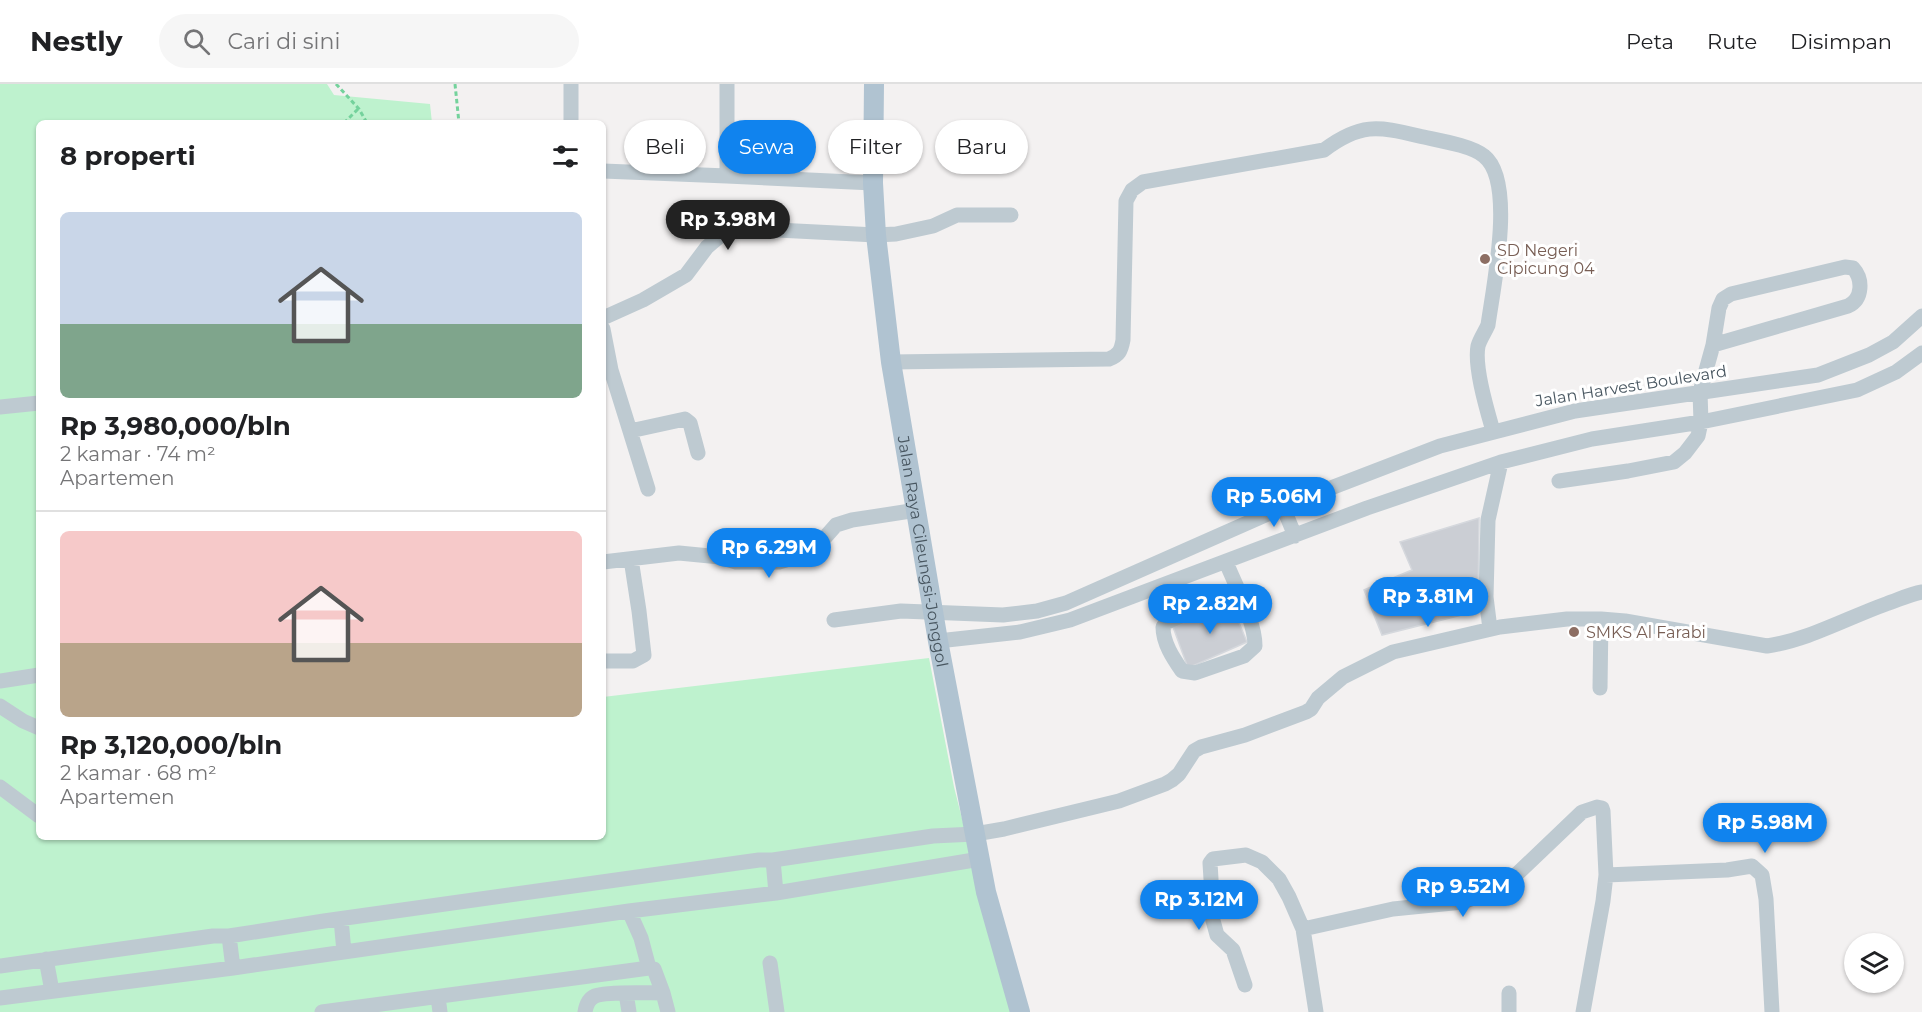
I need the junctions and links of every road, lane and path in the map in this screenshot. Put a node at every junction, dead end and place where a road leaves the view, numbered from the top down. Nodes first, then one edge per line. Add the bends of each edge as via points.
1 (336, 84) edge
2 (455, 84) edge
3 (570, 84) edge
4 (727, 84) edge
5 (874, 84) edge
6 (358, 109) junction
7 (347, 120) edge
8 (365, 120) edge
9 (459, 120) edge
10 (571, 120) edge
11 (606, 171) edge
12 (727, 176) junction
13 (873, 183) junction
14 (1011, 215) dead end
15 (876, 236) junction
16 (1922, 316) edge
17 (606, 317) edge
18 (606, 344) edge
19 (1713, 345) junction
20 (1922, 352) edge
21 (891, 362) junction
22 (1700, 392) junction
23 (36, 403) edge
24 (0, 407) edge
25 (1701, 422) junction
26 (630, 431) junction
27 (1493, 431) junction
28 (698, 453) dead end
29 (1501, 462) junction
30 (1559, 481) dead end
31 (648, 489) dead end
32 (1283, 507) junction
33 (917, 510) junction
34 (1295, 536) junction
35 (631, 559) junction
36 (606, 562) edge
37 (1226, 562) junction
38 (1154, 589) junction
39 (1238, 592) junction
40 (1922, 592) edge
41 (933, 611) junction
42 (1601, 619) junction
43 (834, 620) dead end
44 (1167, 622) junction
45 (1490, 629) junction
46 (938, 641) junction
47 (606, 661) edge
48 (36, 675) edge
49 (0, 681) edge
50 (1600, 688) dead end
51 (0, 706) edge
52 (36, 727) edge
53 (0, 787) edge
54 (36, 814) edge
55 (975, 834) junction
56 (980, 859) junction
57 (773, 860) junction
58 (1606, 875) junction
59 (776, 893) junction
60 (630, 911) junction
61 (341, 919) junction
62 (1303, 929) junction
63 (229, 936) junction
64 (344, 952) junction
65 (46, 959) junction
66 (770, 963) dead end
67 (0, 966) edge
68 (233, 968) junction
69 (649, 968) junction
70 (1245, 985) dead end
71 (52, 991) junction
72 (626, 993) junction
73 (663, 993) junction
74 (1509, 993) dead end
75 (0, 998) edge
76 (439, 1004) edge
77 (363, 1009) edge
78 (322, 1012) edge
79 (585, 1012) edge
80 (629, 1012) edge
81 (668, 1012) edge
82 (777, 1012) edge
83 (1020, 1012) edge
84 (1316, 1012) edge
85 (1509, 1012) edge
86 (1583, 1012) edge
87 (1772, 1012) edge

1 - 6 path
2 - 9 path
3 - 10 street
4 - 12 street
5 - 13 main road, Jalan Raya Cileungsi-Jonggol
6 - 7 path
6 - 8 path
11 - 12 street
12 - 13 street
13 - 15 main road, Jalan Raya Cileungsi-Jonggol
14 - 15 street via 957,215 933,226
15 - 17 street via 734,231 707,247 686,275
15 - 21 main road, Jalan Raya Cileungsi-Jonggol
16 - 22 street, Jalan Harvest Boulevard via 1893,342 1818,375
18 - 26 street
19 - 19 street via 1719,308 1731,294 1845,267 1853,268 1858,275 1859,293 1848,306
19 - 22 street
20 - 25 street via 1896,372 1857,390
21 - 27 street via 1116,356 1123,340 1126,201 1132,190 1143,183 1324,150 1360,130 1383,128 1468,149 1484,156 1497,177 1502,215 1488,325 1477,350
21 - 33 main road, Jalan Raya Cileungsi-Jonggol
22 - 25 street
22 - 27 street, Jalan Harvest Boulevard via 1575,411
23 - 24 street
25 - 29 street via 1592,438
25 - 30 street via 1692,446 1674,462
26 - 28 street via 686,419
26 - 31 street
27 - 32 street, Jalan Harvest Boulevard via 1440,446
29 - 34 street
29 - 45 street via 1488,520 1486,597
32 - 34 street
32 - 41 street, Jalan Harvest Boulevard via 1066,603 1003,615
33 - 35 street via 836,525 806,554 779,562 736,562 679,553
33 - 41 main road, Jalan Raya Cileungsi-Jonggol
34 - 37 street
35 - 36 street
35 - 47 street via 644,655 633,661
37 - 38 street
37 - 39 street
38 - 44 street
38 - 46 street via 1070,620 1020,632
39 - 44 street
39 - 44 street via 1255,634 1255,646 1244,656 1195,673 1182,671 1163,633
40 - 42 street via 1799,639 1767,646
41 - 43 street, Jalan Harvest Boulevard
41 - 46 main road, Jalan Raya Cileungsi-Jonggol
42 - 45 street via 1567,619
42 - 50 street
45 - 55 street via 1393,652 1372,661 1342,677 1311,709 1194,751 1179,774 1165,784 1097,807
46 - 55 main road, Jalan Raya Cileungsi-Jonggol
48 - 49 street
51 - 52 street
53 - 54 street
55 - 56 main road, Jalan Raya Cileungsi-Jonggol
55 - 57 street via 933,836
56 - 59 street
56 - 83 main road, Jalan Raya Cileungsi-Jonggol
57 - 59 street
57 - 61 street
58 - 62 street via 1603,811 1597,807 1582,812 1517,874 1488,892 1463,902 1393,909
58 - 86 street
58 - 87 street via 1756,868 1766,899
59 - 60 street
60 - 64 street
60 - 69 street
61 - 63 street
61 - 64 street
62 - 70 street via 1279,879 1262,862 1246,855 1213,859 1212,917 1217,935 1233,950
62 - 84 street
63 - 65 street
63 - 68 street
64 - 68 street
65 - 67 street
65 - 71 street
66 - 82 street
68 - 71 street
69 - 73 street via 654,969
69 - 76 street
71 - 75 street
72 - 73 street
72 - 79 street via 595,996
72 - 80 street
73 - 81 street
74 - 85 street
76 - 77 street
77 - 78 street

